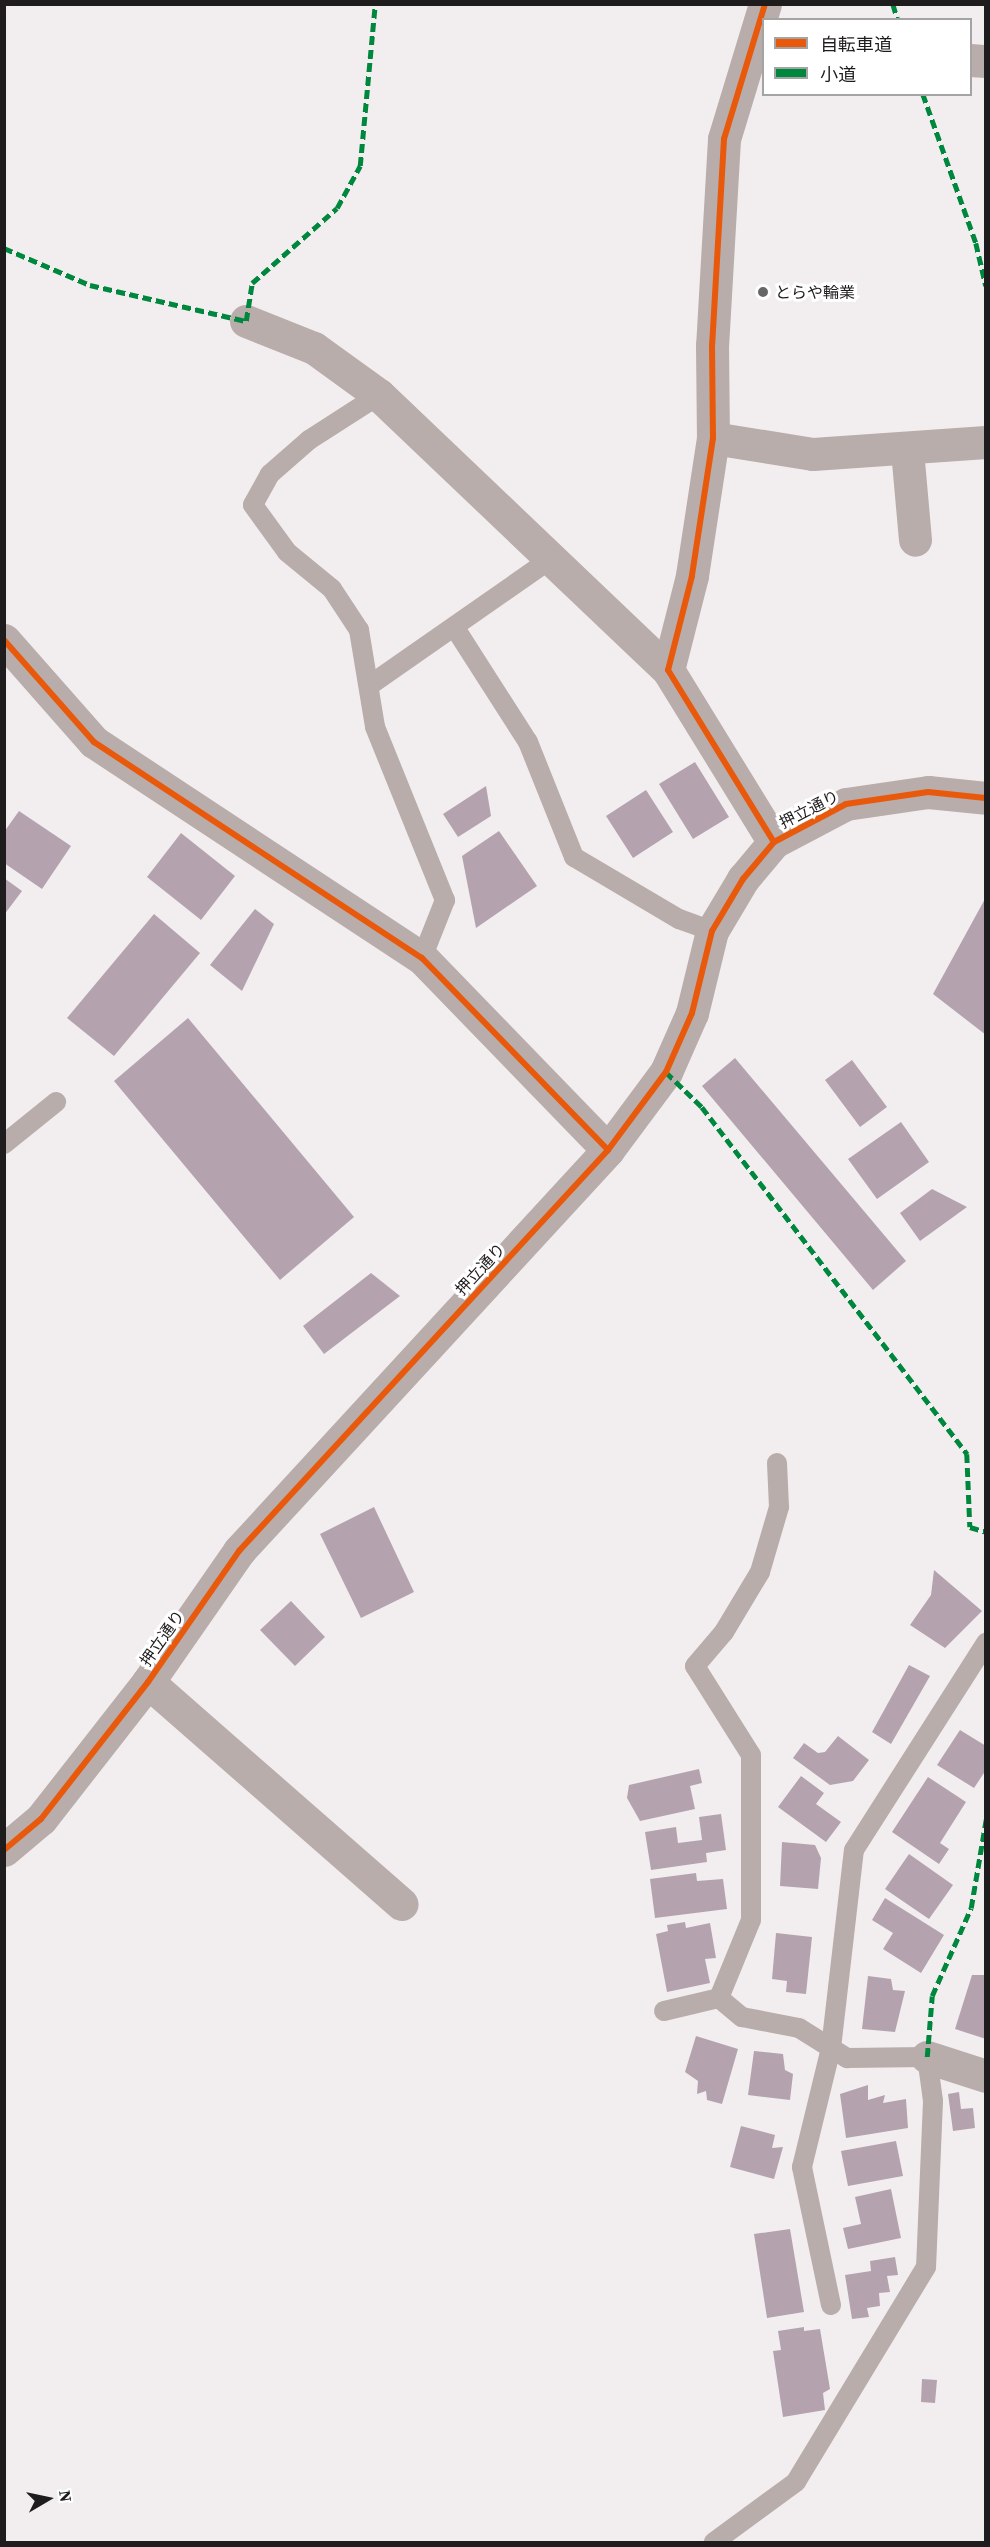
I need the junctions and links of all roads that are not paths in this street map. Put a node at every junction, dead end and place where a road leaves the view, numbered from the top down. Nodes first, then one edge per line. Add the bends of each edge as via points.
1 (762, 21) edge
2 (759, 38) edge
3 (246, 321) dead end
4 (379, 395) junction
5 (714, 438) junction
6 (986, 442) edge
7 (907, 450) junction
8 (915, 540) dead end
9 (549, 560) junction
10 (455, 628) junction
11 (4, 640) edge
12 (668, 670) junction
13 (370, 685) junction
14 (986, 798) edge
15 (774, 842) junction
16 (712, 931) junction
17 (422, 958) junction
18 (56, 1102) dead end
19 (4, 1144) edge
20 (608, 1150) junction
21 (777, 1463) dead end
22 (986, 1643) edge
23 (148, 1682) junction
24 (4, 1850) edge
25 (402, 1904) dead end
26 (719, 1998) junction
27 (664, 2011) dead end
28 (831, 2048) junction
29 (927, 2057) junction
30 (986, 2076) edge
31 (831, 2305) dead end
32 (714, 2542) edge

1 - 2 street
2 - 5 street via 724,139 712,345
3 - 4 street via 314,348
4 - 9 street
4 - 13 lane via 293,454 270,474 252,505 287,552 333,589 354,622
5 - 7 street via 813,454
5 - 12 street via 692,576
6 - 7 street
7 - 8 street
9 - 10 lane
9 - 12 street
10 - 13 lane
10 - 16 lane via 528,742 574,857 679,919
11 - 17 street via 94,742
12 - 15 street
13 - 17 lane via 375,727 445,900
14 - 15 street, 押立通り via 928,792 846,804
15 - 16 street, 押立通り via 743,879
16 - 20 street, 押立通り via 692,1013 666,1072
17 - 20 street
18 - 19 lane
20 - 23 street, 押立通り via 239,1551
21 - 26 lane via 779,1507 760,1572 724,1632 695,1666 751,1755 751,1920
22 - 28 lane via 854,1850
23 - 24 street, 押立通り via 41,1819
23 - 25 street
26 - 27 lane
26 - 28 lane via 742,2017 799,2028
28 - 29 lane via 847,2058
28 - 31 lane via 802,2166
29 - 30 street
29 - 32 lane via 933,2101 926,2266 796,2482

